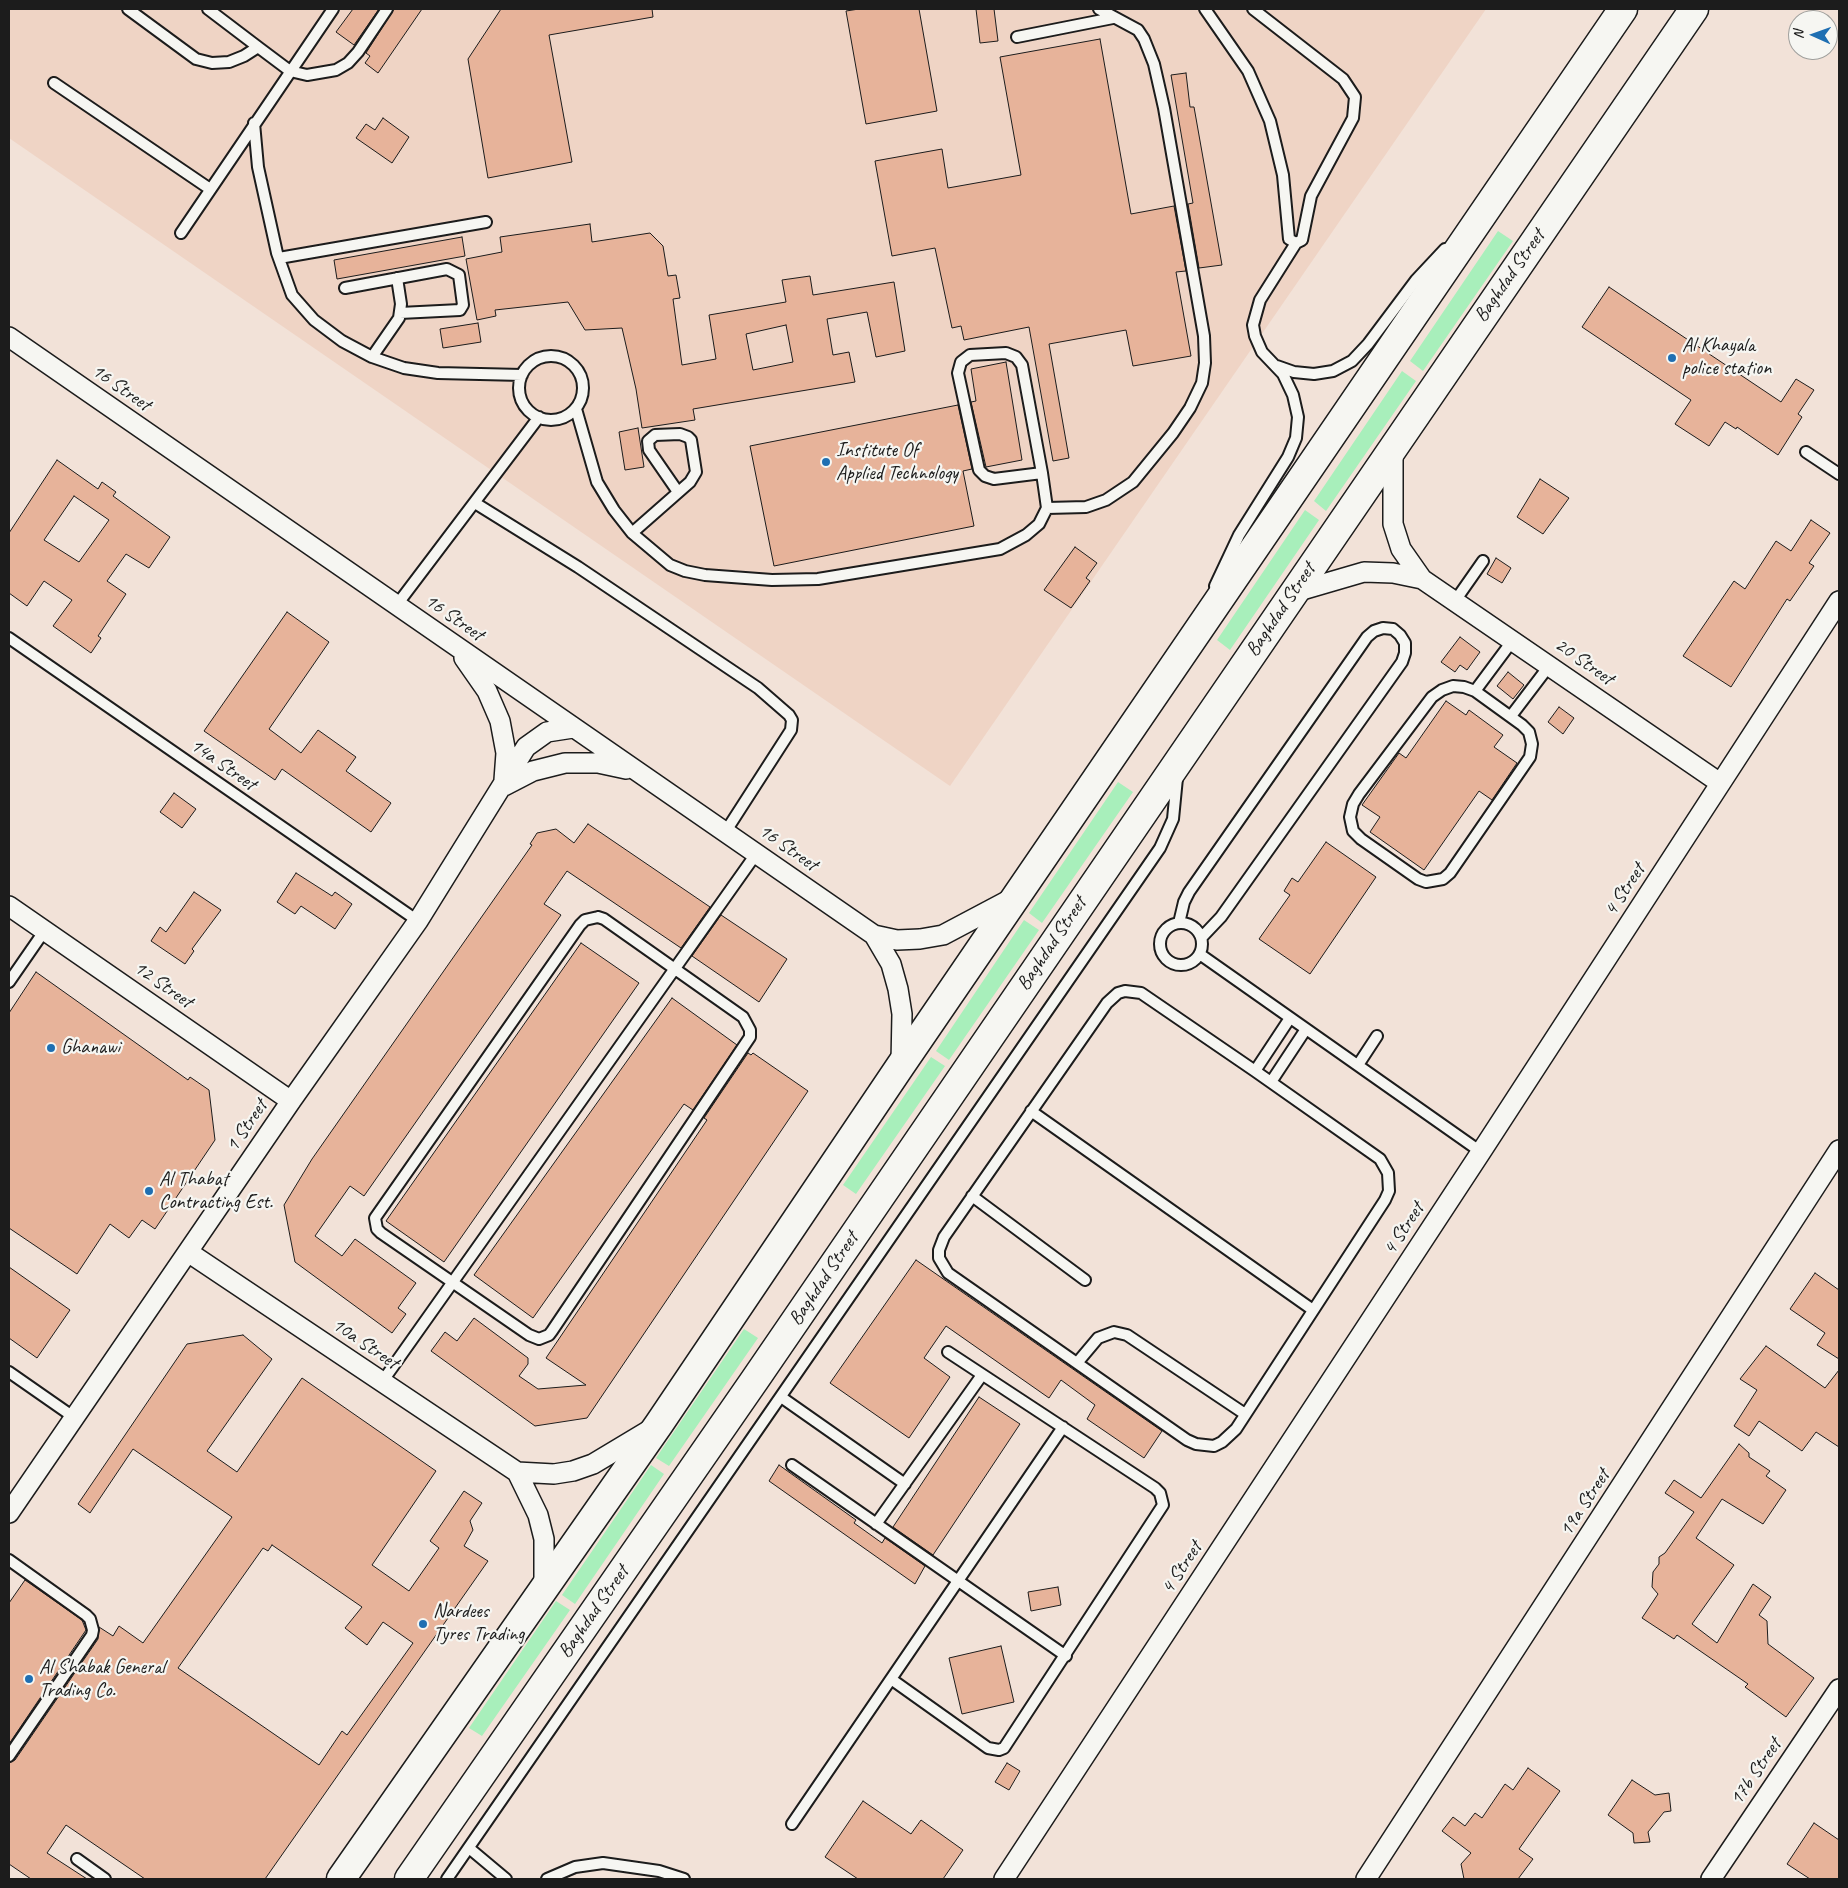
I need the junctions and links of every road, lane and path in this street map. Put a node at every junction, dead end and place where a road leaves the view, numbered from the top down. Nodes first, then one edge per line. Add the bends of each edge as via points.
1 (128, 9) edge
2 (208, 9) edge
3 (333, 9) edge
4 (387, 9) edge
5 (1099, 9) edge
6 (1205, 9) edge
7 (1253, 9) edge
8 (1623, 9) edge
9 (1694, 9) edge
10 (1113, 18) junction
11 (1017, 37) dead end
12 (258, 47) junction
13 (290, 71) junction
14 (54, 83) dead end
15 (254, 123) junction
16 (210, 189) junction
17 (1479, 219) junction
18 (486, 222) dead end
19 (181, 233) dead end
20 (1296, 243) junction
21 (279, 258) junction
22 (397, 278) junction
23 (345, 288) dead end
24 (400, 313) junction
25 (9, 337) edge
26 (372, 357) junction
27 (1276, 365) junction
28 (522, 375) junction
29 (576, 409) junction
30 (539, 417) junction
31 (1393, 445) junction
32 (1806, 452) dead end
33 (1042, 473) junction
34 (1839, 474) edge
35 (678, 492) junction
36 (474, 502) junction
37 (1047, 508) junction
38 (632, 533) junction
39 (1483, 561) dead end
40 (1422, 579) junction
41 (1292, 593) junction
42 (1455, 601) junction
43 (1839, 601) edge
44 (396, 606) junction
45 (1197, 634) junction
46 (9, 638) edge
47 (1513, 640) junction
48 (457, 648) junction
49 (1549, 666) junction
50 (1475, 691) junction
51 (1511, 716) junction
52 (573, 728) junction
53 (1178, 759) junction
54 (639, 773) junction
55 (1720, 784) junction
56 (503, 786) junction
57 (726, 831) junction
58 (756, 854) junction
59 (1018, 895) junction
60 (9, 906) edge
61 (418, 921) junction
62 (1179, 923) junction
63 (44, 930) junction
64 (874, 936) junction
65 (1202, 937) junction
66 (1201, 955) junction
67 (674, 969) junction
68 (9, 982) edge
69 (1290, 1018) junction
70 (1306, 1029) junction
71 (1377, 1036) dead end
72 (901, 1065) junction
73 (1358, 1065) junction
74 (1255, 1071) junction
75 (1271, 1082) junction
76 (291, 1101) junction
77 (1031, 1111) junction
78 (1839, 1150) edge
79 (1481, 1152) junction
80 (972, 1196) junction
81 (188, 1252) junction
82 (1085, 1280) dead end
83 (452, 1283) junction
84 (1313, 1310) junction
85 (948, 1352) dead end
86 (1077, 1363) junction
87 (9, 1372) edge
88 (982, 1375) junction
89 (382, 1382) junction
90 (780, 1397) junction
91 (1245, 1414) junction
92 (75, 1418) junction
93 (659, 1424) junction
94 (1063, 1427) junction
95 (792, 1465) dead end
96 (517, 1472) junction
97 (905, 1484) junction
98 (9, 1513) edge
99 (876, 1524) junction
100 (9, 1560) edge
101 (958, 1580) junction
102 (544, 1588) junction
103 (1066, 1656) junction
104 (891, 1679) junction
105 (1839, 1689) edge
106 (9, 1756) edge
107 (792, 1824) dead end
108 (469, 1848) junction
109 (76, 1859) dead end
110 (105, 1879) edge
111 (341, 1879) edge
112 (409, 1879) edge
113 (448, 1879) edge
114 (506, 1879) edge
115 (547, 1879) edge
116 (684, 1879) edge
117 (1004, 1879) edge
118 (1366, 1879) edge
119 (1711, 1879) edge

1 - 12 lane via 196,59 212,63 229,62
2 - 12 lane
3 - 13 lane
4 - 13 lane via 348,63 320,74
5 - 10 lane
6 - 20 lane via 1248,70 1270,121 1283,175 1289,239
7 - 20 lane via 1343,79 1355,97 1353,118 1311,196 1303,236
8 - 17 main road
9 - 31 main road, Baghdad Street
10 - 11 lane
10 - 37 lane via 1138,30 1154,64 1204,336 1205,364 1202,383 1190,408 1133,482 1106,500 1086,507
12 - 13 lane
13 - 15 lane
14 - 16 lane
15 - 16 lane
15 - 21 lane via 258,167
16 - 19 lane
17 - 27 lane via 1430,264 1352,361 1333,371 1314,374 1294,372
17 - 45 main road
18 - 21 lane
20 - 27 lane via 1260,300 1254,317 1257,344
21 - 26 lane via 292,295 314,320 342,341
22 - 23 lane
22 - 24 lane
22 - 24 lane via 452,270 459,275 463,304 456,311
24 - 26 lane
25 - 44 street, 16 Street
26 - 28 lane via 404,368 438,374
27 - 45 lane via 1296,406 1296,438 1288,458 1230,551
28 - 29 lane via 530,364 542,357 556,355 569,360 579,370 584,383
28 - 30 lane via 520,395 524,404
29 - 30 lane via 565,417 552,420
29 - 38 lane via 598,482
30 - 36 lane
31 - 40 street, 20 Street via 1393,524 1402,549
31 - 41 main road, Baghdad Street
32 - 34 lane
33 - 33 lane via 1019,360 1006,353 965,358 958,367 958,373 979,470 994,479
33 - 37 lane
35 - 35 lane via 696,472 691,440 680,434 655,435 648,441 649,450
35 - 38 lane
36 - 44 lane
36 - 57 lane via 742,677 789,715 791,730
37 - 38 lane via 1039,524 1026,535 1000,548 818,579 722,577 685,571 670,565
39 - 42 lane
40 - 41 street, 20 Street via 1364,572
40 - 42 street, 20 Street
41 - 53 main road, Baghdad Street
42 - 47 street, 20 Street
43 - 55 street, 4 Street
44 - 48 street, 16 Street
45 - 59 main road
46 - 61 lane, 14a Street
47 - 49 street, 20 Street
47 - 50 lane
48 - 52 street, 16 Street
48 - 56 street, 1 Street via 487,691 500,721 506,754
49 - 51 lane
49 - 55 street, 20 Street
50 - 51 lane
50 - 51 lane via 1453,686 1432,697 1353,804 1350,817 1353,831 1418,879 1435,882 1450,873 1524,768 1532,744 1529,732
52 - 54 street, 16 Street
52 - 56 street, 1 Street via 547,732 536,738 526,747
53 - 90 lane via 1173,819 1160,848
53 - 112 main road, Baghdad Street via 754,1381
54 - 56 street via 598,763 565,763 533,771
54 - 57 street, 16 Street
55 - 79 street, 4 Street
56 - 61 street, 1 Street
57 - 58 street, 16 Street
58 - 64 street, 16 Street
58 - 67 lane
59 - 64 street, 16 Street via 943,934 920,940
59 - 72 main road
60 - 63 street, 12 Street
61 - 76 street, 1 Street
62 - 65 lane via 1189,924
62 - 65 lane via 1189,892 1367,637 1383,628 1393,629 1405,643 1406,653 1402,662 1221,917
62 - 66 lane via 1163,933 1161,952 1175,965 1185,966
63 - 68 lane
63 - 76 street, 12 Street
64 - 72 street, 16 Street via 891,964 898,988 902,1022
65 - 66 lane
66 - 69 lane
67 - 83 lane
67 - 83 lane via 604,919 591,918 580,925 375,1218 381,1233
67 - 83 lane via 743,1017 748,1023 750,1037 552,1331 544,1338 534,1338
69 - 70 lane
69 - 74 lane
70 - 73 lane
70 - 75 lane
71 - 73 lane
72 - 93 main road
73 - 79 lane
74 - 75 lane
74 - 77 lane via 1141,993 1125,991 1107,1003
75 - 84 lane via 1380,1159 1388,1173 1389,1191 1385,1200
76 - 81 street, 1 Street
77 - 80 lane
77 - 84 lane
78 - 118 street, 19a Street
79 - 117 street, 4 Street
80 - 82 lane
80 - 86 lane via 940,1243 942,1266
81 - 89 street, 10a Street
81 - 92 street, 1 Street
83 - 89 lane
84 - 91 lane
85 - 88 lane
86 - 91 lane via 1098,1338 1114,1332 1127,1335
86 - 91 lane via 1196,1444 1214,1446 1222,1442
87 - 92 lane
88 - 94 lane
88 - 97 lane
89 - 96 street, 10a Street
90 - 97 lane
90 - 108 lane
92 - 98 street, 1 Street
93 - 96 street via 593,1464 573,1471 554,1474
93 - 102 main road
94 - 101 lane
94 - 103 lane via 1155,1488 1160,1492 1163,1505
95 - 99 lane
96 - 102 street via 538,1515 544,1539
97 - 99 lane
99 - 101 lane
100 - 106 lane via 86,1615 93,1630
101 - 103 lane
101 - 104 lane
102 - 111 main road
103 - 104 lane via 1008,1744 999,1750 988,1748
104 - 107 lane
105 - 119 street, 17b Street
108 - 113 lane
108 - 114 lane
109 - 110 lane
115 - 116 lane via 575,1867 603,1863 660,1871

